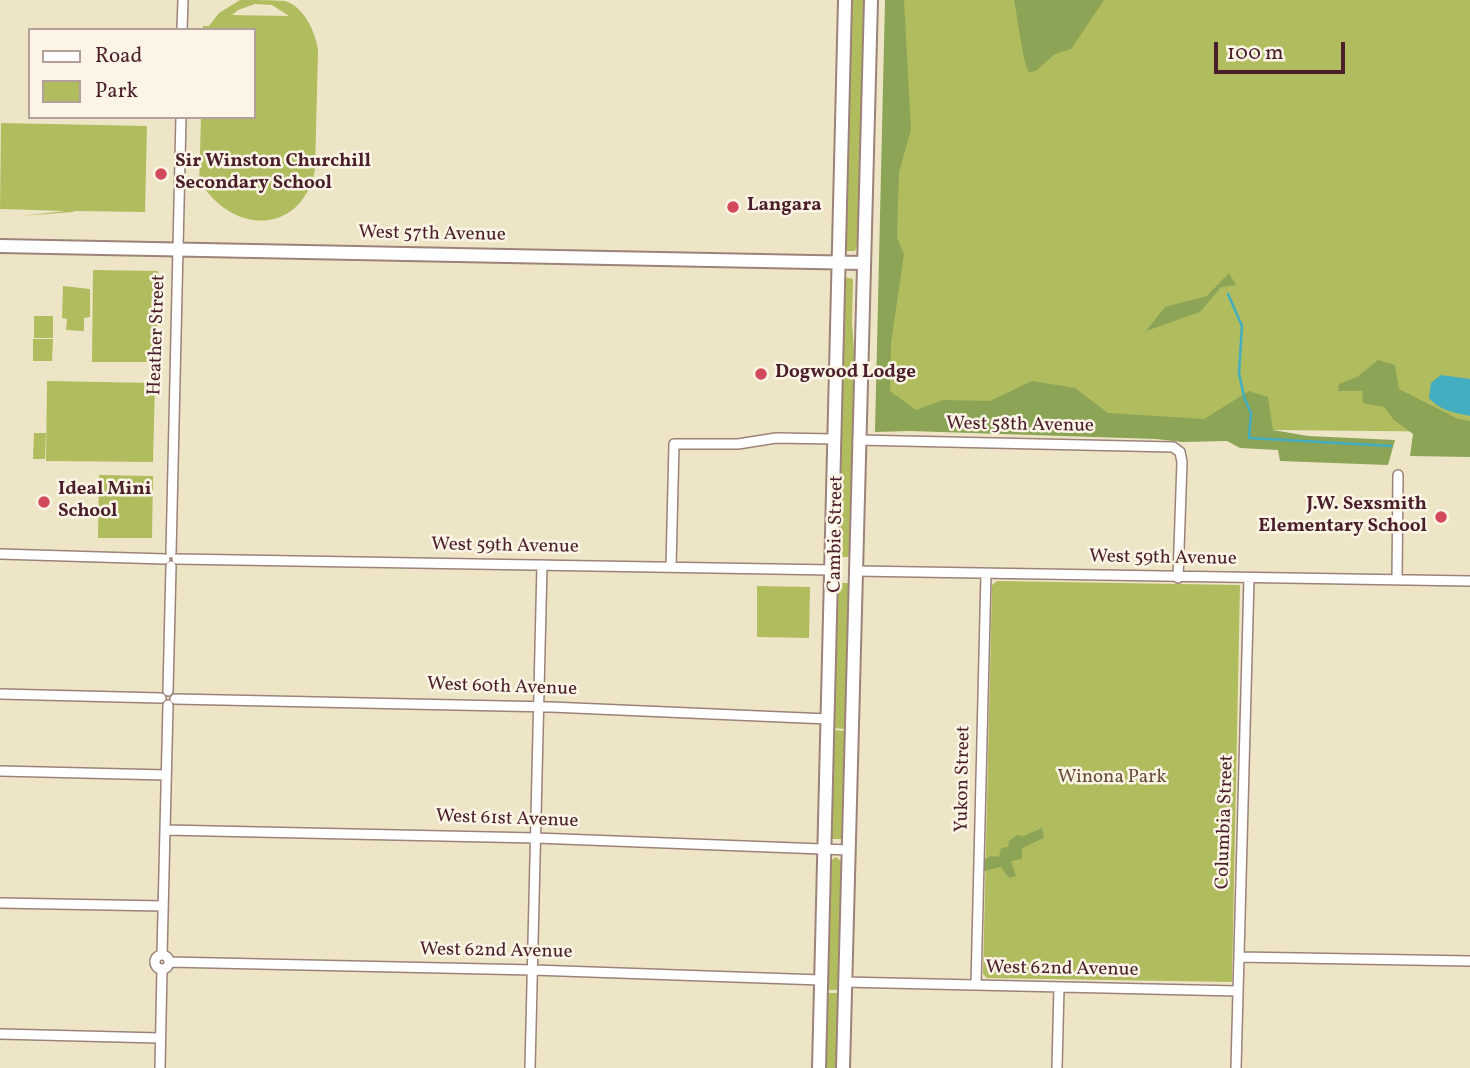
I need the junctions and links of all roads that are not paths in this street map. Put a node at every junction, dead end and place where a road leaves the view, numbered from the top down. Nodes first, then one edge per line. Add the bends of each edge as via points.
1 (183, 0) edge
2 (845, 0) edge
3 (871, 0) edge
4 (183, 28) edge
5 (181, 119) edge
6 (0, 246) edge
7 (178, 250) junction
8 (839, 262) junction
9 (863, 263) junction
10 (835, 439) junction
11 (858, 440) junction
12 (1398, 475) dead end
13 (0, 554) edge
14 (171, 559) junction
15 (542, 565) junction
16 (671, 567) junction
17 (832, 570) junction
18 (851, 571) junction
19 (986, 574) junction
20 (1178, 578) junction
21 (1249, 578) junction
22 (1397, 580) junction
23 (1470, 582) edge
24 (0, 694) edge
25 (168, 698) junction
26 (540, 706) junction
27 (828, 719) junction
28 (0, 771) edge
29 (166, 775) junction
30 (165, 830) junction
31 (536, 838) junction
32 (825, 849) junction
33 (848, 850) junction
34 (0, 903) edge
35 (163, 906) junction
36 (1239, 957) junction
37 (1470, 961) edge
38 (165, 962) junction
39 (533, 970) junction
40 (821, 980) junction
41 (844, 982) junction
42 (976, 985) junction
43 (1059, 987) junction
44 (1237, 991) junction
45 (0, 1034) edge
46 (160, 1038) junction
47 (160, 1068) edge
48 (530, 1068) edge
49 (819, 1068) edge
50 (843, 1068) edge
51 (1057, 1068) edge
52 (1236, 1068) edge

1 - 4 street
2 - 8 main road, Cambie Street
3 - 9 main road, Cambie Street
5 - 7 street, Heather Street
6 - 7 main road, West 57th Avenue
7 - 8 main road, West 57th Avenue
7 - 14 street, Heather Street
8 - 9 main road, West 57th Avenue
8 - 10 main road, Cambie Street
9 - 11 main road, Cambie Street
10 - 16 street via 674,443
10 - 17 main road, Cambie Street
11 - 18 main road, Cambie Street
11 - 20 street, West 58th Avenue via 1168,446 1180,452 1182,462
12 - 22 street
13 - 14 street, West 59th Avenue
14 - 15 street, West 59th Avenue
14 - 25 street, Heather Street
15 - 16 street, West 59th Avenue
15 - 26 street
16 - 17 street, West 59th Avenue
17 - 18 main road
17 - 27 main road, Cambie Street
18 - 19 street, West 59th Avenue
18 - 33 main road, Cambie Street
19 - 20 street, West 59th Avenue
19 - 42 street, Yukon Street
20 - 21 street, West 59th Avenue
21 - 22 street, West 59th Avenue
21 - 36 street, Columbia Street
22 - 23 street, West 59th Avenue
24 - 25 street, West 60th Avenue
25 - 26 street, West 60th Avenue
25 - 29 street, Heather Street
26 - 27 street, West 60th Avenue
26 - 31 street
27 - 32 main road, Cambie Street
28 - 29 street
29 - 30 street, Heather Street
30 - 31 street, West 61st Avenue
30 - 35 street, Heather Street
31 - 32 street, West 61st Avenue
31 - 39 street
32 - 33 street, West 61st Avenue
32 - 40 main road, Cambie Street
33 - 41 main road, Cambie Street
34 - 35 street
35 - 38 street, Heather Street
36 - 37 street
36 - 44 street, Columbia Street
38 - 39 street, West 62nd Avenue
38 - 46 street, Heather Street
39 - 40 street, West 62nd Avenue
39 - 48 street
40 - 49 main road, Cambie Street
41 - 42 street, West 62nd Avenue
41 - 50 main road, Cambie Street
42 - 43 street, West 62nd Avenue
43 - 44 street, West 62nd Avenue
43 - 51 street
44 - 52 street, Columbia Street
45 - 46 street
46 - 47 street, Heather Street

